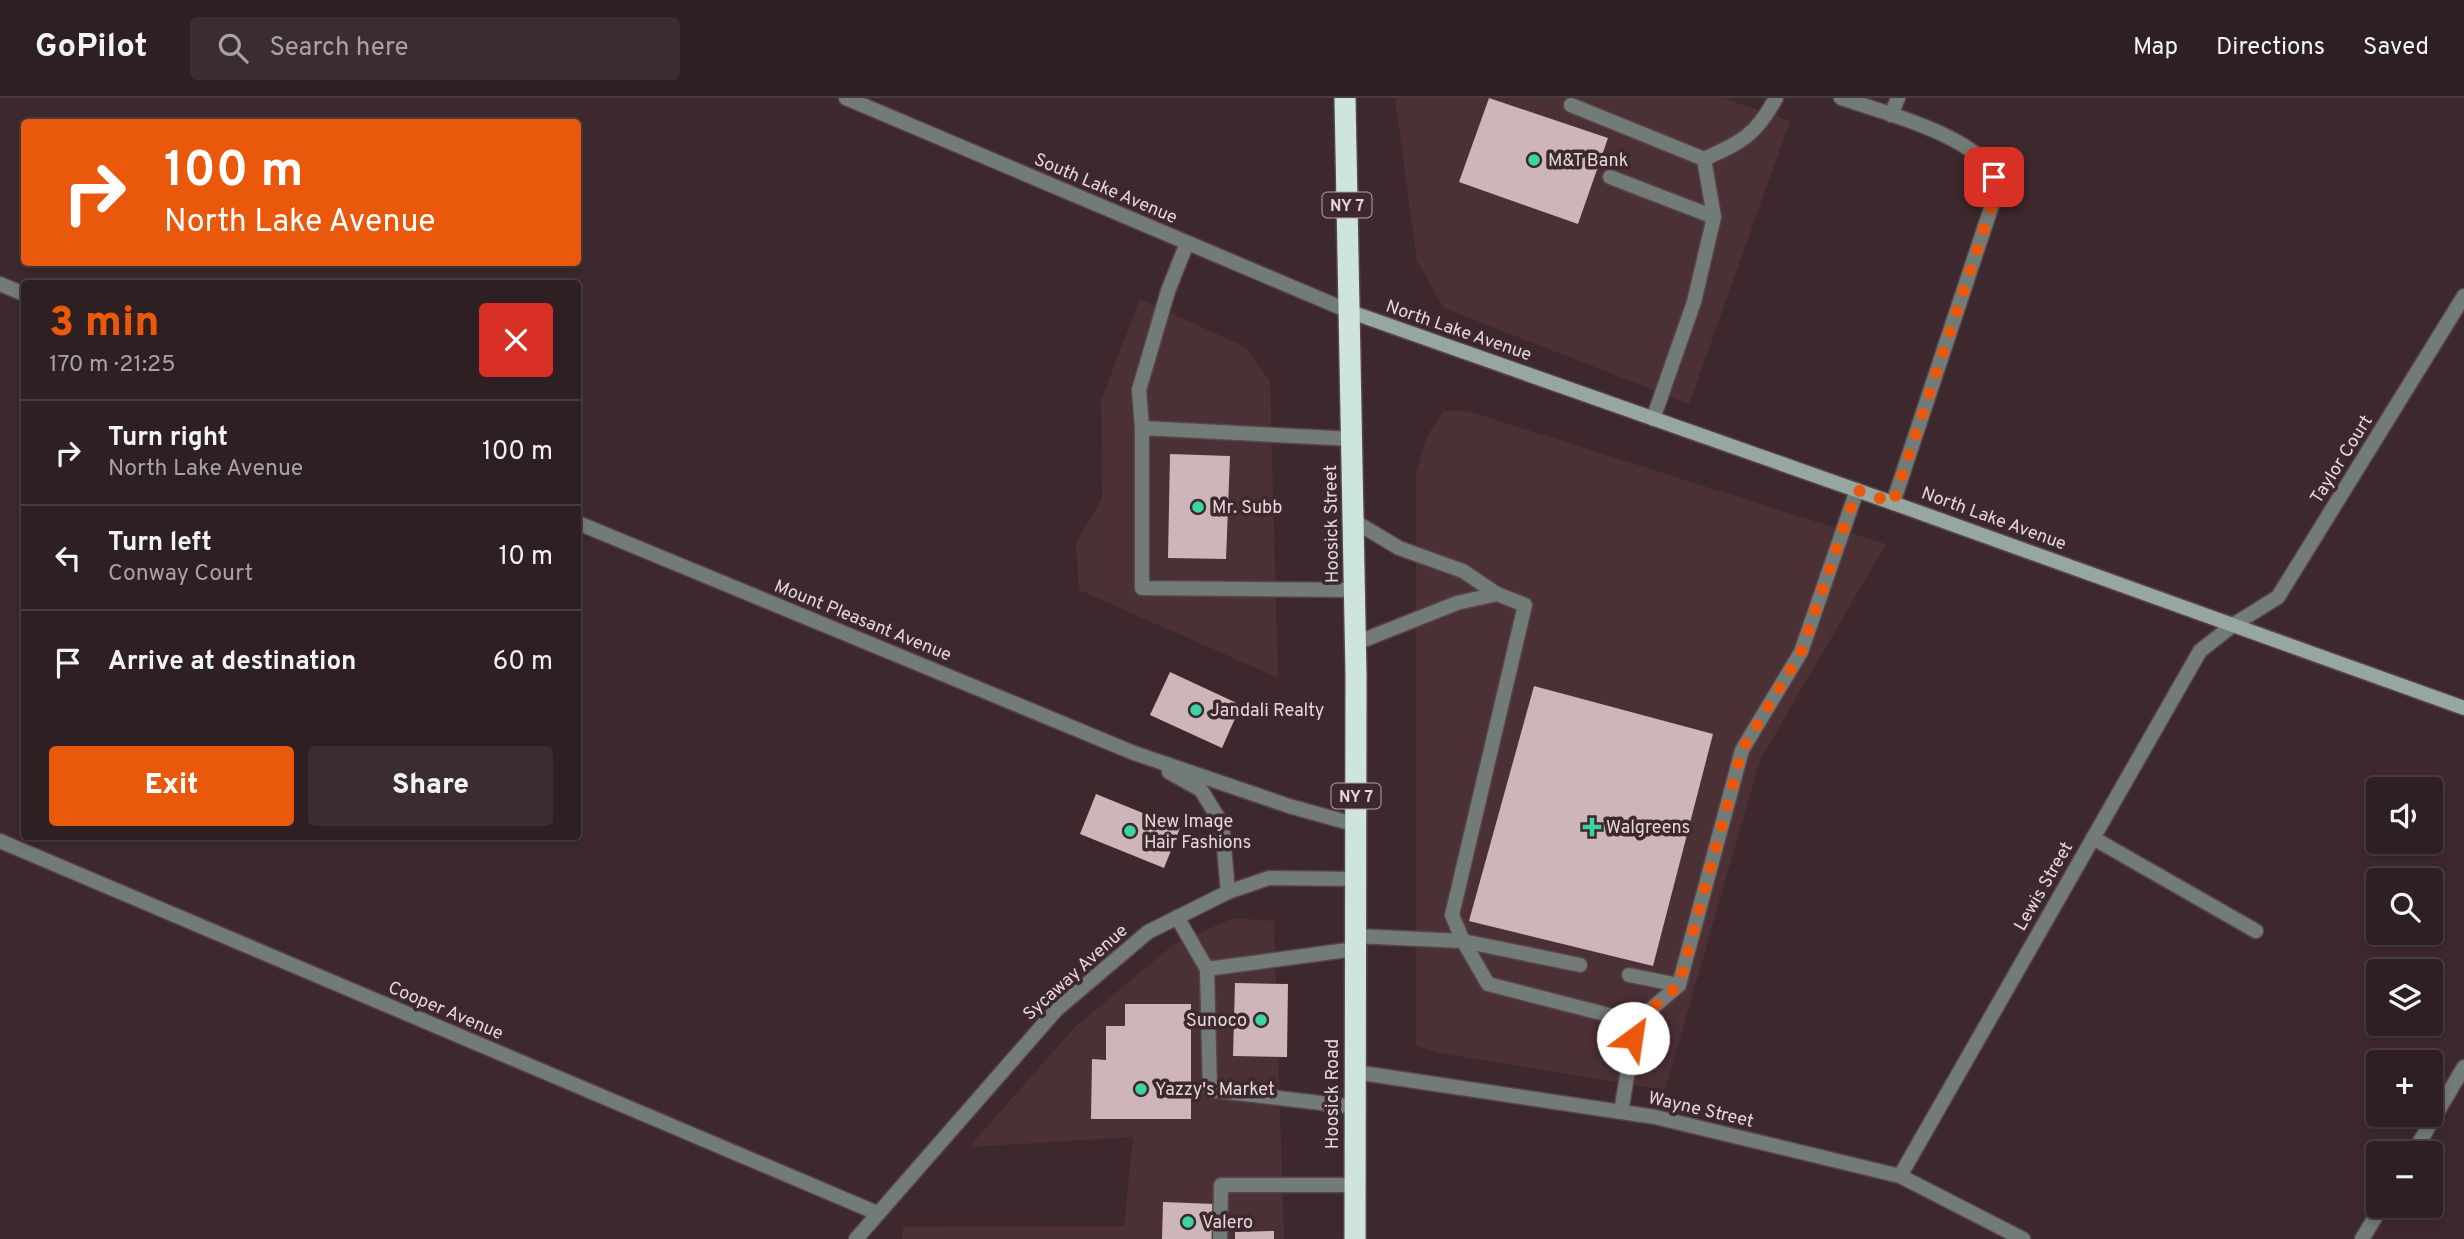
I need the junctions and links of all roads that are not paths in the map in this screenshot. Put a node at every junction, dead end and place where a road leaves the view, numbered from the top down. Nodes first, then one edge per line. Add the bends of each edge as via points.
1 (846, 98) edge
2 (1345, 98) edge
3 (1776, 98) edge
4 (1841, 98) edge
5 (1898, 98) edge
6 (1571, 105) dead end
7 (1891, 115) junction
8 (1704, 159) junction
9 (1610, 177) dead end
10 (1714, 217) junction
11 (1186, 243) junction
12 (0, 284) edge
13 (21, 293) edge
14 (2464, 296) edge
15 (1351, 312) junction
16 (1653, 419) junction
17 (1142, 428) junction
18 (1353, 439) junction
19 (1857, 490) junction
20 (1893, 503) junction
21 (1354, 521) junction
22 (581, 524) edge
23 (1355, 590) junction
24 (1497, 594) junction
25 (2233, 625) junction
26 (1356, 643) junction
27 (2464, 708) edge
28 (1134, 753) junction
29 (1356, 825) junction
30 (2093, 838) junction
31 (0, 841) edge
32 (1357, 879) junction
33 (1228, 892) junction
34 (1177, 917) junction
35 (2256, 931) dead end
36 (1463, 941) junction
37 (1355, 943) junction
38 (1580, 965) dead end
39 (1207, 969) junction
40 (1629, 975) dead end
41 (1679, 985) junction
42 (1636, 1022) junction
43 (2464, 1067) edge
44 (1355, 1072) junction
45 (1355, 1108) junction
46 (1620, 1112) junction
47 (2420, 1141) edge
48 (1900, 1176) junction
49 (1355, 1185) junction
50 (877, 1213) junction
51 (2375, 1218) edge
52 (856, 1239) edge
53 (1220, 1239) edge
54 (1355, 1239) edge
55 (2023, 1239) edge
56 (2362, 1239) edge

1 - 11 street, South Lake Avenue
2 - 15 highway, Hoosick Street / NY 7
3 - 8 street via 1743,142
4 - 7 street
5 - 7 street
6 - 8 street
7 - 20 street via 1948,135 1981,158 1994,177 1994,199
8 - 10 street
9 - 10 street
10 - 16 street via 1694,302
11 - 15 street, South Lake Avenue
11 - 17 street via 1139,390
12 - 13 street
14 - 25 street, Taylor Court via 2278,597
15 - 16 street, North Lake Avenue
15 - 18 highway, Hoosick Street / NY 7
16 - 19 street, North Lake Avenue
17 - 18 street
17 - 23 street via 1142,588
18 - 21 highway, Hoosick Street / NY 7
19 - 20 street, North Lake Avenue
19 - 41 street via 1801,652 1742,750
20 - 25 street, North Lake Avenue
21 - 23 highway, Hoosick Street / NY 7
21 - 24 street via 1399,548 1462,571
22 - 28 street, Mount Pleasant Avenue
23 - 26 highway, Hoosick Street / NY 7
24 - 26 street via 1457,603
24 - 36 street via 1525,605 1452,915
25 - 27 street, North Lake Avenue
25 - 30 street, Lewis Street via 2200,651
26 - 29 highway, Hoosick Street / NY 7
28 - 29 street, Mount Pleasant Avenue
28 - 33 street, Mount Pleasant Avenue via 1201,790 1222,824
29 - 32 highway, Hoosick Street / NY 7
30 - 35 street
30 - 48 street, Lewis Street
31 - 50 street, Cooper Avenue
32 - 33 street, Sycaway Avenue via 1269,878
32 - 37 highway, Hoosick Street / NY 7
33 - 34 street, Sycaway Avenue
34 - 39 street
34 - 50 street, Sycaway Avenue via 1148,932 1056,1010
36 - 37 street
36 - 38 street
36 - 42 street via 1488,984
37 - 39 street
37 - 44 highway, Hoosick Road / NY 7
39 - 45 street via 1210,1090
40 - 41 street
41 - 42 street
42 - 46 street
43 - 47 street
44 - 45 highway, Hoosick Road / NY 7
44 - 46 street, Wayne Street
45 - 49 highway, Hoosick Road / NY 7
46 - 48 street, Wayne Street
48 - 55 street, Wayne Street
49 - 53 street via 1221,1185
49 - 54 highway, Hoosick Road / NY 7
50 - 52 street, Sycaway Avenue
51 - 56 street

